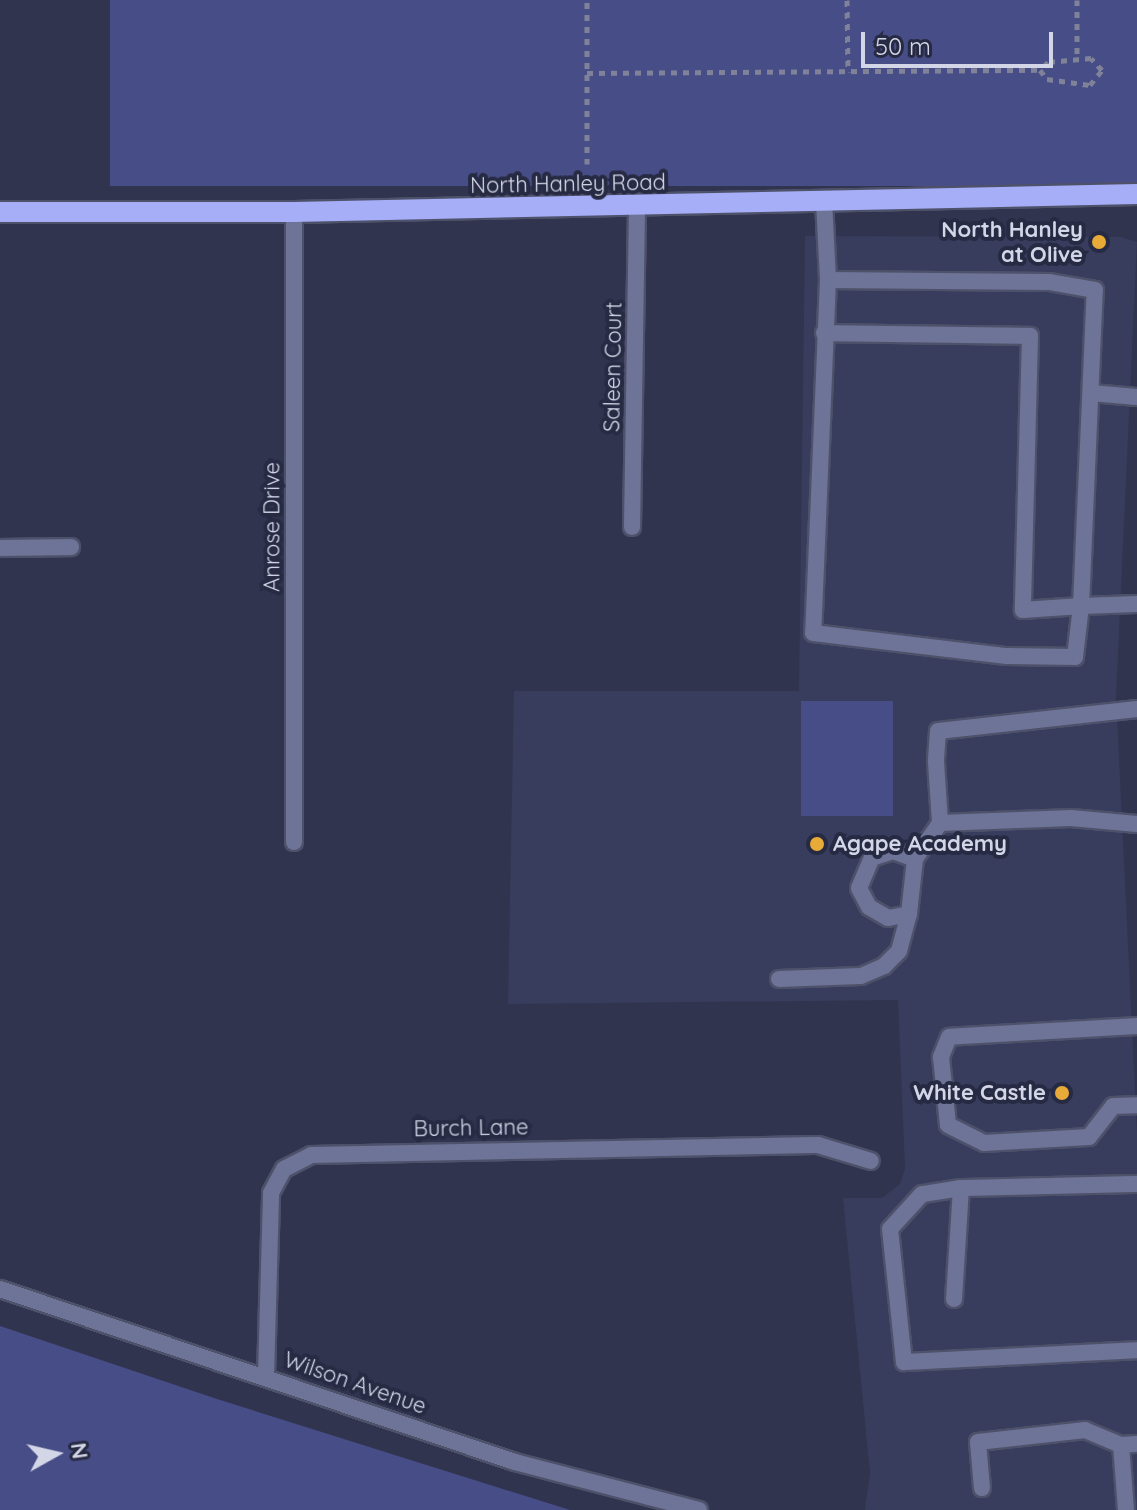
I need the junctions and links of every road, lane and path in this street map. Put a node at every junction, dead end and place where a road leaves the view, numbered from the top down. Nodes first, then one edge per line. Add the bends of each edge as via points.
1 (587, 0) edge
2 (847, 0) edge
3 (1077, 0) edge
4 (1077, 59) junction
5 (1040, 70) junction
6 (848, 72) junction
7 (587, 73) junction
8 (587, 164) dead end
9 (1137, 194) edge
10 (824, 201) junction
11 (637, 207) junction
12 (0, 212) edge
13 (294, 212) junction
14 (828, 280) junction
15 (824, 333) junction
16 (1091, 393) junction
17 (1137, 397) edge
18 (632, 527) dead end
19 (71, 547) dead end
20 (0, 548) edge
21 (1137, 604) edge
22 (1081, 606) junction
23 (1137, 709) edge
24 (940, 823) junction
25 (1137, 824) edge
26 (294, 842) dead end
27 (915, 859) junction
28 (909, 914) junction
29 (779, 979) dead end
30 (1137, 1026) edge
31 (1137, 1105) edge
32 (871, 1161) dead end
33 (1137, 1184) edge
34 (961, 1188) junction
35 (0, 1289) edge
36 (954, 1299) dead end
37 (1137, 1350) edge
38 (266, 1376) junction
39 (1129, 1444) edge
40 (982, 1488) dead end
41 (699, 1510) edge
42 (1126, 1510) edge

1 - 7 path
2 - 6 path
3 - 4 path
4 - 5 path via 1048,62
4 - 5 path via 1100,64 1100,79 1090,85 1047,79
5 - 6 path
6 - 7 path
7 - 8 path
9 - 10 main road, North Hanley Road
10 - 11 main road, North Hanley Road
10 - 14 street
11 - 13 main road, North Hanley Road
11 - 18 street, Saleen Court
12 - 13 main road, North Hanley Road
13 - 26 street, Anrose Drive
14 - 15 street
14 - 16 street via 1049,282 1095,290
15 - 22 street via 1030,336 1023,610
15 - 22 street via 813,633 1007,656 1075,657
16 - 17 street
16 - 22 street
19 - 20 street
21 - 22 street
23 - 24 street via 938,731
24 - 25 street via 1071,818
24 - 27 street
27 - 28 street
27 - 28 street via 882,853 860,877 869,907 888,918
28 - 29 street via 899,951 884,966 861,976
30 - 31 street via 949,1037 941,1057 948,1125 984,1143 1089,1137 1113,1106
32 - 38 street, Burch Lane via 818,1145 311,1155 284,1169 271,1193
33 - 34 street
34 - 36 street
34 - 37 street via 922,1194 890,1229 904,1362
35 - 38 street, Wilson Avenue
38 - 41 street, Wilson Avenue via 515,1462
39 - 40 street via 1085,1430 978,1442
39 - 42 street

